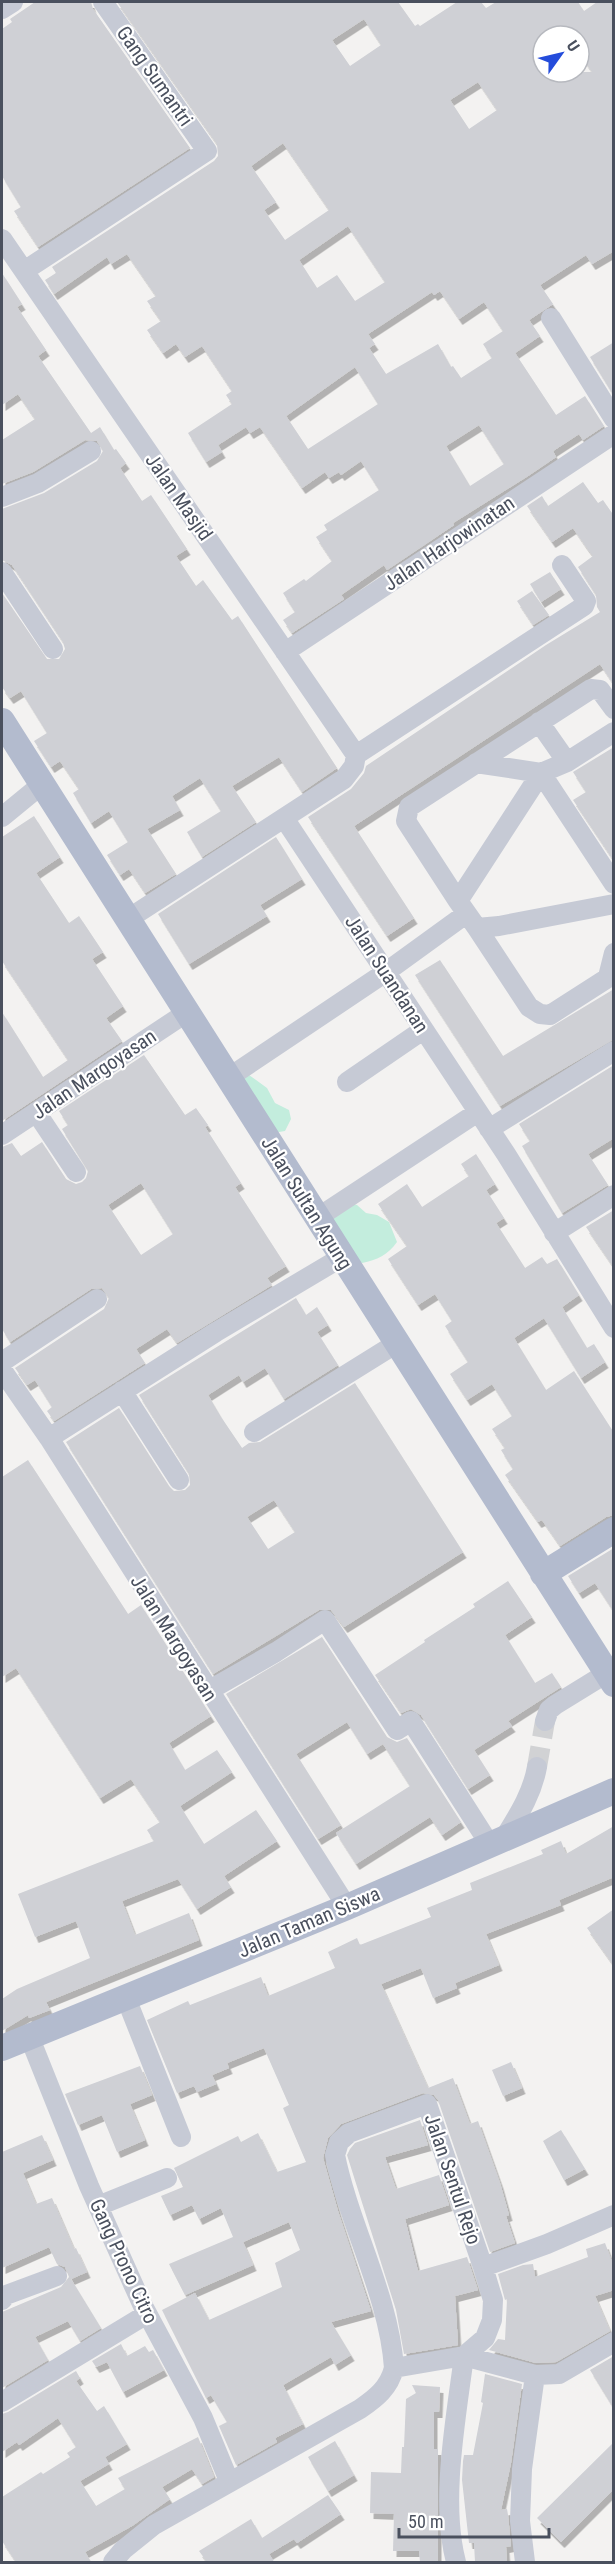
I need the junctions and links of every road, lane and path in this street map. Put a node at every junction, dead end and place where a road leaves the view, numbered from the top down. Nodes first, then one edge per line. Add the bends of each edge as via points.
1 (13, 2) edge
2 (103, 2) edge
3 (2, 9) edge
4 (2, 239) edge
5 (24, 272) junction
6 (551, 318) dead end
7 (614, 419) edge
8 (614, 434) edge
9 (91, 451) dead end
10 (2, 497) edge
11 (562, 565) dead end
12 (2, 572) edge
13 (53, 649) dead end
14 (285, 652) junction
15 (614, 709) edge
16 (2, 721) edge
17 (539, 722) junction
18 (614, 732) edge
19 (356, 755) junction
20 (567, 762) junction
21 (476, 763) junction
22 (541, 773) junction
23 (42, 785) junction
24 (2, 817) edge
25 (284, 818) junction
26 (614, 884) edge
27 (614, 904) edge
28 (467, 914) junction
29 (128, 919) junction
30 (614, 953) edge
31 (386, 972) junction
32 (611, 976) edge
33 (186, 1012) junction
34 (423, 1030) junction
35 (614, 1051) edge
36 (228, 1078) junction
37 (347, 1082) dead end
38 (36, 1112) junction
39 (478, 1112) junction
40 (489, 1130) junction
41 (2, 1135) edge
42 (75, 1172) dead end
43 (614, 1195) edge
44 (317, 1218) junction
45 (554, 1233) junction
46 (342, 1257) junction
47 (97, 1299) dead end
48 (614, 1328) edge
49 (397, 1343) junction
50 (3, 1373) edge
51 (122, 1391) junction
52 (254, 1432) dead end
53 (49, 1438) junction
54 (179, 1480) dead end
55 (614, 1530) edge
56 (543, 1574) junction
57 (610, 1679) edge
58 (208, 1691) junction
59 (545, 1721) tunnel mouth
60 (537, 1767) tunnel mouth
61 (614, 1791) edge
62 (496, 1843) junction
63 (347, 1907) junction
64 (126, 1998) junction
65 (29, 2036) junction
66 (2, 2048) edge
67 (181, 2137) dead end
68 (167, 2178) dead end
69 (98, 2206) junction
70 (614, 2215) edge
71 (483, 2267) junction
72 (57, 2276) dead end
73 (2, 2300) edge
74 (147, 2314) junction
75 (614, 2342) edge
76 (464, 2356) junction
77 (394, 2368) junction
78 (535, 2375) junction
79 (2, 2402) edge
80 (229, 2481) junction
81 (113, 2562) edge
82 (456, 2562) edge
83 (525, 2562) edge

1 - 3 street
2 - 5 street, Gang Sumantri via 207,151
4 - 5 street, Jalan Masjid
5 - 14 street, Jalan Masjid
6 - 7 street
8 - 14 street, Jalan Harjowinatan
9 - 10 street via 38,483
11 - 19 street via 586,601 584,606
12 - 13 street
14 - 19 street, Jalan Masjid
15 - 17 street via 595,688
16 - 23 main road, Jalan Sultan Agung
17 - 20 street
17 - 21 street
18 - 20 street
19 - 25 street via 354,766 344,779
20 - 22 street
21 - 22 street
21 - 28 street via 409,807 406,817
22 - 26 street
22 - 28 street
23 - 24 street
23 - 29 main road, Jalan Sultan Agung
25 - 29 street
25 - 31 street, Jalan Suandanan
27 - 28 street via 499,926
28 - 31 street
28 - 32 street via 534,1012 550,1015
29 - 33 main road, Jalan Sultan Agung
30 - 32 street
31 - 34 street, Jalan Suandanan
31 - 36 street
33 - 36 main road, Jalan Sultan Agung
33 - 38 street, Jalan Margoyasan
34 - 37 street
34 - 39 street, Jalan Suandanan
35 - 40 street
36 - 44 main road, Jalan Sultan Agung
38 - 41 street, Jalan Margoyasan
38 - 42 street
39 - 40 street, Jalan Suandanan
39 - 44 street
40 - 45 street, Jalan Suandanan
43 - 45 street
44 - 46 main road, Jalan Sultan Agung
45 - 48 street, Jalan Suandanan
46 - 49 main road, Jalan Sultan Agung
46 - 51 street
47 - 50 street
49 - 52 street
49 - 56 main road, Jalan Sultan Agung
50 - 53 street, Jalan Margoyasan
51 - 53 street
51 - 54 street
53 - 58 street, Jalan Margoyasan
55 - 56 main road
56 - 57 main road, Jalan Sultan Agung
57 - 59 street via 555,1705
58 - 62 street via 325,1620 397,1730 411,1721
58 - 63 street, Jalan Margoyasan
60 - 62 street via 524,1807
61 - 62 main road, Jalan Taman Siswa
62 - 63 main road, Jalan Taman Siswa
63 - 64 main road, Jalan Taman Siswa
64 - 65 main road, Jalan Taman Siswa
64 - 67 street
65 - 66 main road, Jalan Taman Siswa
65 - 69 street, Gang Prono Citro
68 - 69 street
69 - 74 street, Gang Prono Citro
70 - 71 street
71 - 76 street, Jalan Sentul Rejo via 493,2300 492,2320 485,2338
71 - 77 street, Jalan Sentul Rejo via 427,2104 349,2133 339,2142 335,2155 393,2350
72 - 73 street
74 - 79 street
74 - 80 street, Gang Prono Citro via 203,2418
75 - 78 street via 559,2374
76 - 77 street
76 - 78 street
76 - 82 street via 450,2478 451,2544
77 - 80 street via 387,2386 368,2404
78 - 83 street via 522,2469 520,2521
80 - 81 street via 154,2525

